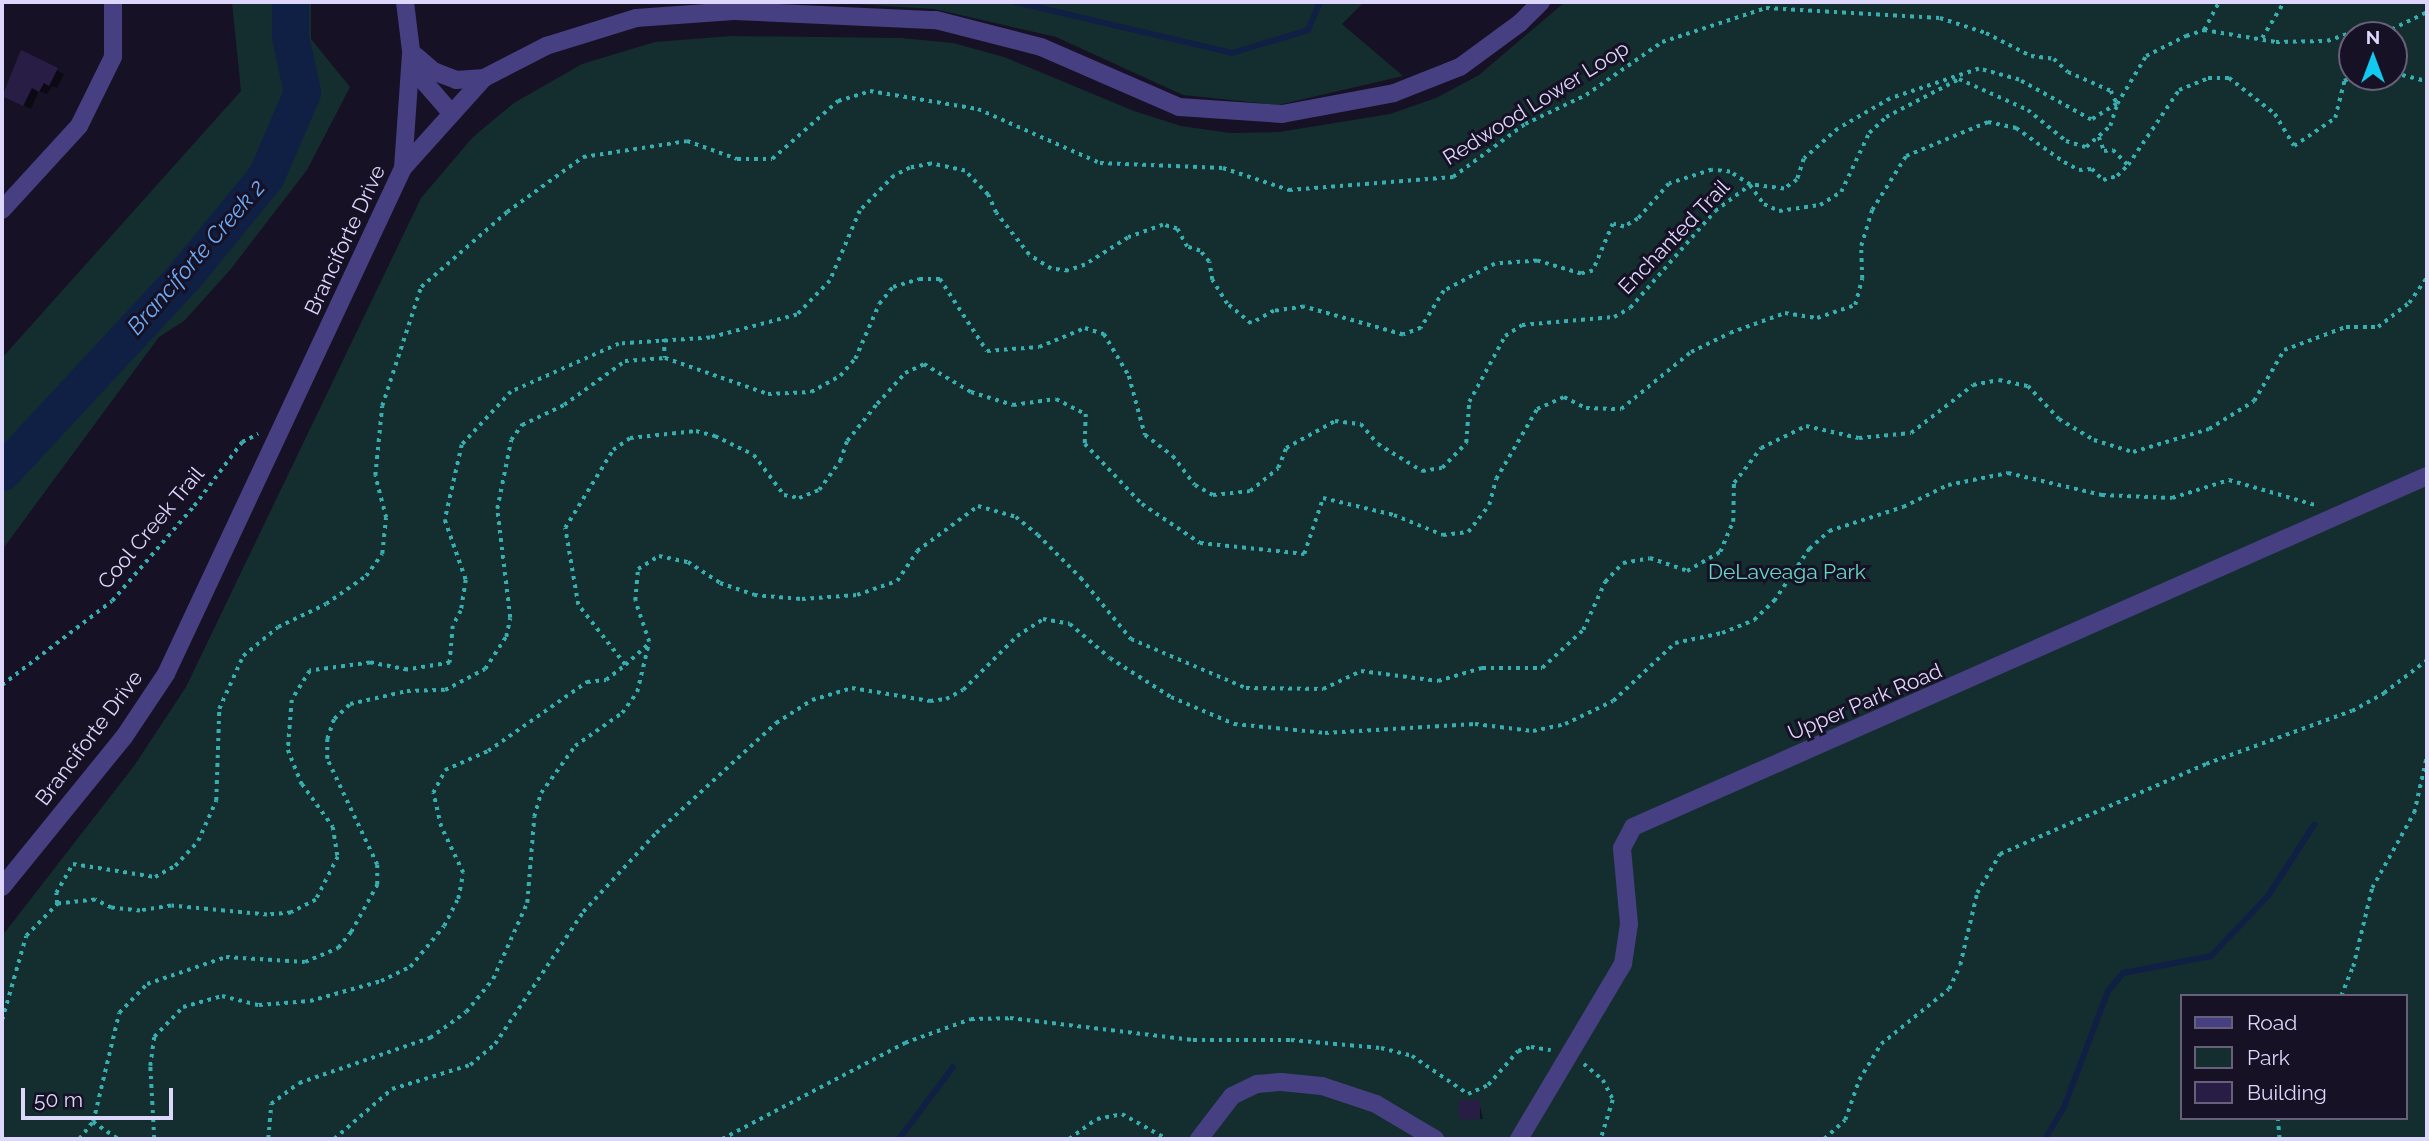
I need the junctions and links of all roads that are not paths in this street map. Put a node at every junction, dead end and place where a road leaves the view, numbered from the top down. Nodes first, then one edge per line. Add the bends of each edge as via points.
1 (113, 2) edge
2 (405, 2) edge
3 (1541, 2) edge
4 (411, 51) junction
5 (484, 78) junction
6 (450, 112) junction
7 (403, 168) junction
8 (2, 210) edge
9 (2427, 476) edge
10 (2, 887) edge
11 (1199, 1139) edge
12 (1434, 1139) edge
13 (1519, 1139) edge

1 - 8 street via 113,57 79,126
2 - 4 street
3 - 5 street, Branciforte Drive via 1460,67 1394,93 1282,114 1179,107 1041,47 936,20 734,11 648,17 545,46
4 - 5 street via 433,71 456,80
4 - 6 street via 426,84
4 - 7 street
5 - 6 street, Branciforte Drive
6 - 7 street, Branciforte Drive
7 - 10 street, Branciforte Drive via 166,674 124,737
9 - 13 street, Upper Park Road via 1633,827 1622,848 1629,924 1623,964
11 - 12 street via 1232,1096 1257,1084 1281,1082 1322,1086 1376,1104

